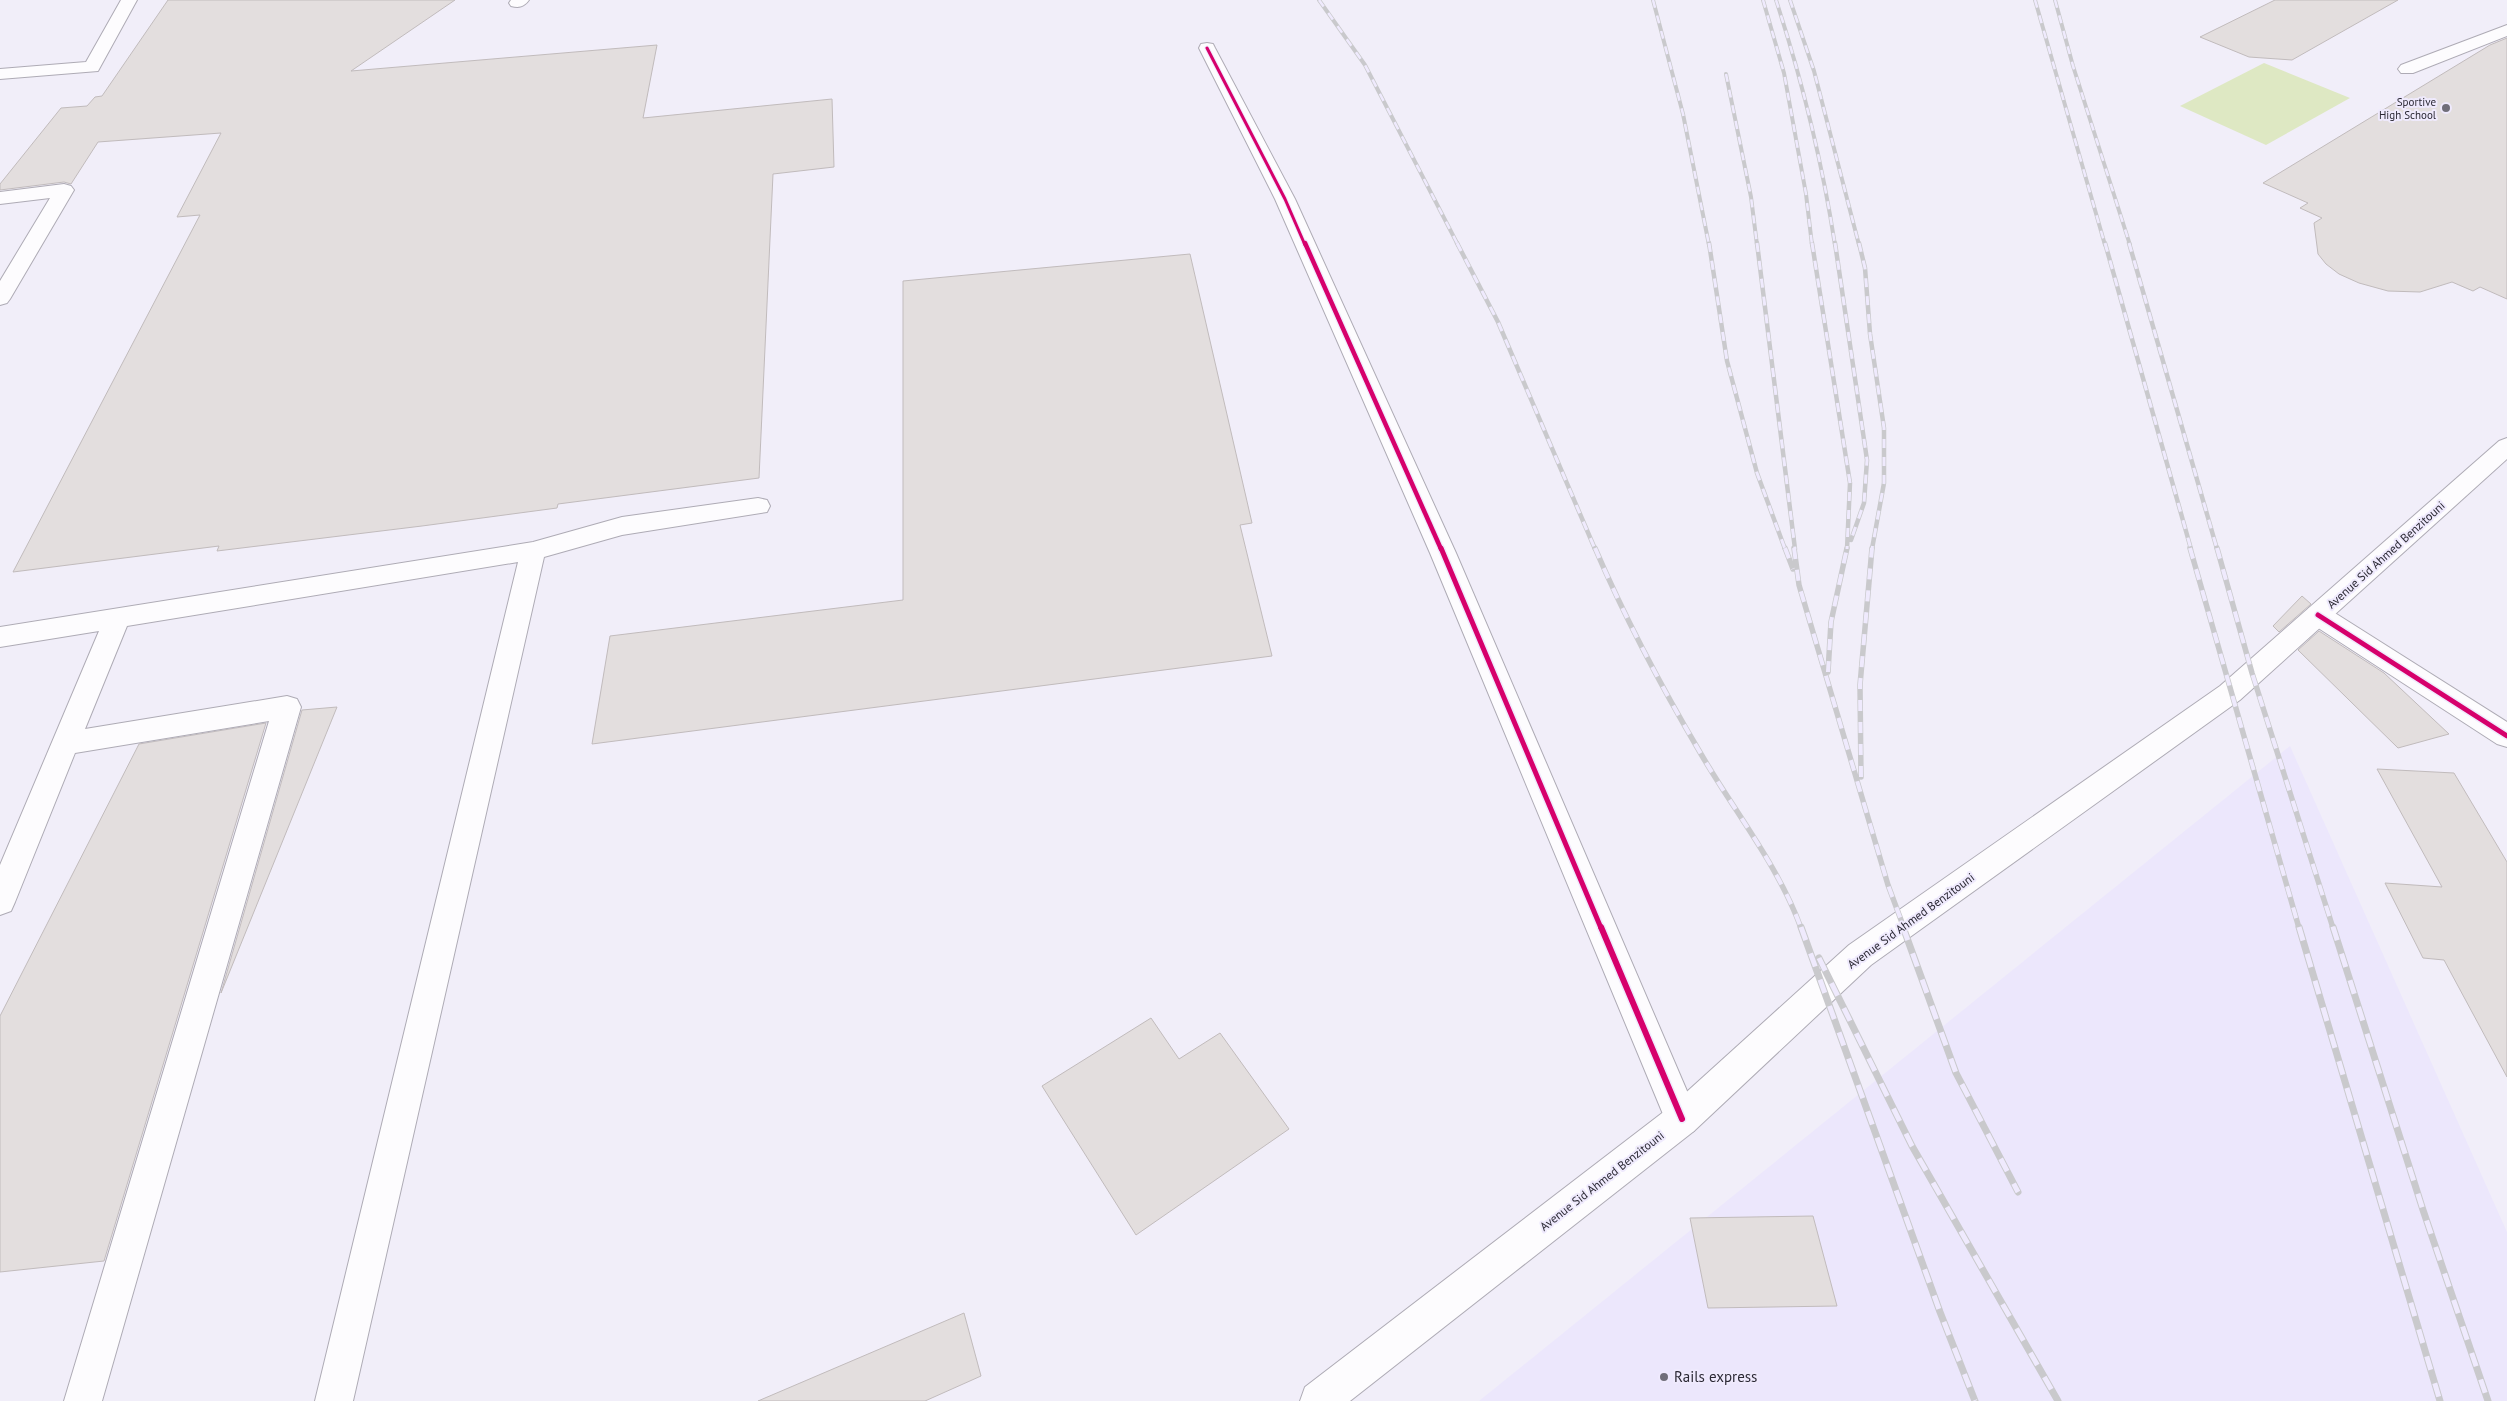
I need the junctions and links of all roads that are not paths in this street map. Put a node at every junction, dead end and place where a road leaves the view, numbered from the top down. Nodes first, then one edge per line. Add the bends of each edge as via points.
1 (130, 0) edge
2 (2507, 30) edge
3 (1207, 48) dead end
4 (2407, 69) dead end
5 (0, 74) edge
6 (0, 198) edge
7 (0, 300) edge
8 (2507, 446) edge
9 (758, 506) dead end
10 (533, 551) junction
11 (2318, 615) junction
12 (117, 618) junction
13 (0, 637) edge
14 (2507, 736) edge
15 (64, 744) junction
16 (0, 902) edge
17 (1682, 1119) junction
18 (83, 1401) edge
19 (334, 1401) edge
20 (1319, 1401) edge

1 - 5 street via 92,66
2 - 4 street
3 - 17 street via 1285,199 1443,553
6 - 7 street via 64,190
8 - 11 street, Avenue Sid Ahmed Benzitouni
9 - 10 street via 622,526
10 - 12 street
10 - 19 street
11 - 14 street
11 - 17 street, Avenue Sid Ahmed Benzitouni via 2230,693 1860,955
12 - 13 street
12 - 15 street
15 - 16 street
15 - 18 street via 288,708
17 - 20 street, Avenue Sid Ahmed Benzitouni

